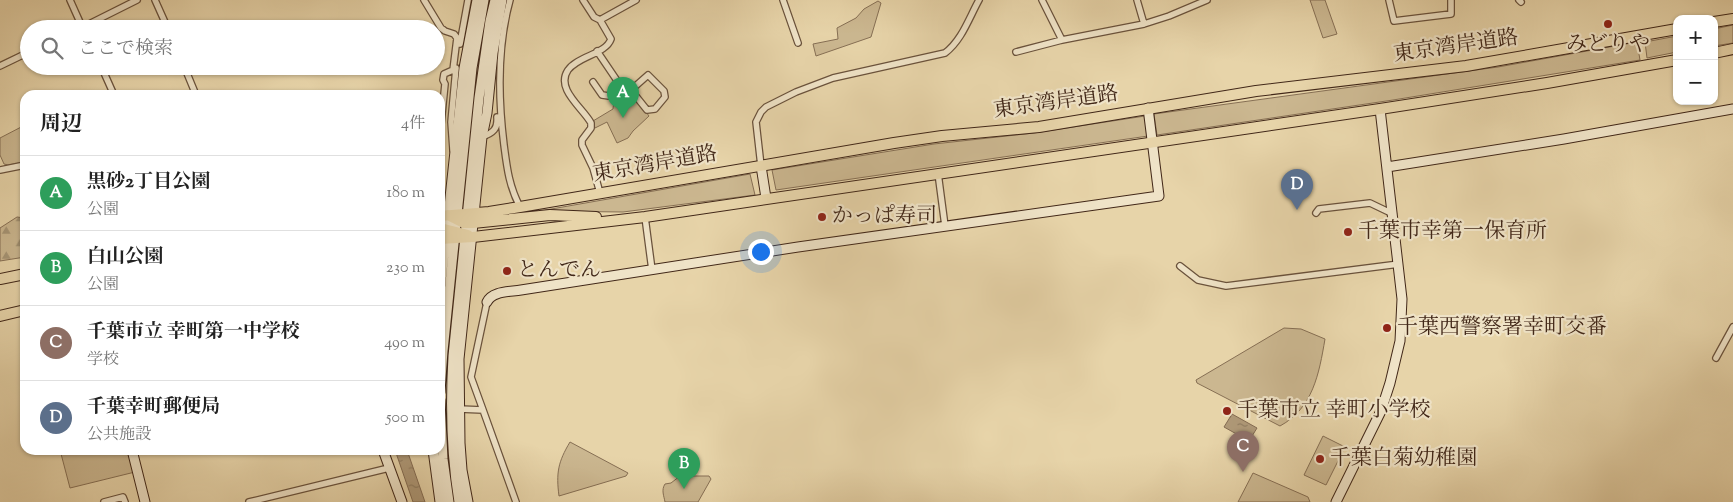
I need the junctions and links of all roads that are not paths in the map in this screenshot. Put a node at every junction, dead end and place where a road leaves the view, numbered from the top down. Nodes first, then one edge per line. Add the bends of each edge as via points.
1 (70, 0) edge
2 (137, 0) edge
3 (155, 0) edge
4 (424, 0) edge
5 (468, 0) edge
6 (477, 0) edge
7 (484, 0) edge
8 (495, 0) edge
9 (502, 0) edge
10 (510, 0) edge
11 (583, 0) edge
12 (636, 0) edge
13 (784, 0) edge
14 (978, 0) edge
15 (1044, 0) edge
16 (1137, 0) edge
17 (1207, 0) edge
18 (1389, 0) edge
19 (1451, 0) edge
20 (1733, 19) edge
21 (79, 20) edge
22 (98, 20) edge
23 (164, 20) edge
24 (436, 20) edge
25 (600, 20) junction
26 (1718, 21) edge
27 (1144, 24) junction
28 (1673, 29) edge
29 (445, 31) edge
30 (1062, 40) junction
31 (798, 43) dead end
32 (1733, 49) edge
33 (597, 51) junction
34 (1016, 52) dead end
35 (1718, 52) edge
36 (20, 56) edge
37 (1673, 61) edge
38 (0, 66) edge
39 (445, 74) edge
40 (105, 75) edge
41 (188, 75) edge
42 (444, 75) edge
43 (593, 82) dead end
44 (499, 83) junction
45 (622, 88) junction
46 (112, 90) edge
47 (194, 90) edge
48 (444, 90) edge
49 (631, 90) junction
50 (1148, 108) junction
51 (1380, 109) junction
52 (1733, 109) edge
53 (482, 137) junction
54 (1153, 142) junction
55 (454, 155) junction
56 (20, 166) edge
57 (761, 166) junction
58 (1387, 167) junction
59 (1, 168) edge
60 (938, 174) junction
61 (600, 193) junction
62 (766, 198) junction
63 (520, 207) junction
64 (445, 209) edge
65 (1316, 213) dead end
66 (1393, 214) junction
67 (445, 215) edge
68 (645, 216) junction
69 (474, 218) junction
70 (617, 219) junction
71 (945, 226) junction
72 (445, 234) edge
73 (473, 237) junction
74 (1399, 264) junction
75 (1180, 266) dead end
76 (652, 270) junction
77 (20, 276) edge
78 (4, 278) edge
79 (487, 302) joint
80 (20, 311) edge
81 (0, 316) edge
82 (1733, 328) edge
83 (445, 331) edge
84 (1716, 358) dead end
85 (458, 409) junction
86 (483, 410) junction
87 (133, 455) edge
88 (385, 455) edge
89 (434, 455) edge
90 (442, 455) edge
91 (389, 468) junction
92 (104, 502) edge
93 (125, 502) edge
94 (145, 502) edge
95 (249, 502) edge
96 (402, 502) edge
97 (440, 502) edge
98 (449, 502) edge
99 (459, 502) edge
100 (468, 502) edge
101 (516, 502) edge
102 (1336, 502) edge

1 - 21 street
2 - 22 street
3 - 23 street
4 - 24 street
5 - 55 street via 453,96 451,143
6 - 55 street via 465,60
7 - 83 street via 472,68
8 - 99 street via 479,98 450,396 451,441
9 - 53 street
10 - 44 street via 502,40
11 - 25 street via 594,17
12 - 25 street
13 - 31 street
14 - 57 street via 959,38 945,53 832,78 766,107 756,122
15 - 30 street
16 - 27 street
17 - 27 street
18 - 19 street via 1394,21 1451,14
20 - 26 highway
25 - 33 street via 611,39 608,45
27 - 30 street
28 - 50 highway, 東京湾岸道路 via 1466,66 1256,91
29 - 39 street via 457,38 453,70
30 - 34 street
32 - 35 highway
33 - 45 street
33 - 61 street via 574,63 564,80 568,92 591,123 582,145
36 - 38 street
37 - 51 highway
40 - 46 street
41 - 47 street
42 - 48 street
43 - 45 street via 602,95 609,96
44 - 53 street via 497,126 492,133
44 - 63 street via 509,182
45 - 49 street
49 - 49 street via 647,110 655,109 665,96 648,75
50 - 54 street
50 - 57 highway, 東京湾岸道路 via 1039,127 894,143
51 - 54 highway
51 - 58 street
52 - 58 street
53 - 69 street
54 - 60 highway
54 - 71 street via 1159,196
55 - 64 street
56 - 59 street
57 - 61 highway, 東京湾岸道路
57 - 62 street
58 - 66 street
60 - 62 highway
60 - 71 street
61 - 63 highway, 東京湾岸道路
62 - 68 highway
63 - 69 highway, 東京湾岸道路
65 - 66 street via 1319,209 1370,203
66 - 74 street
67 - 69 highway, 東京湾岸道路
68 - 70 highway
68 - 76 street
69 - 70 highway via 550,215
69 - 73 street
70 - 73 highway
71 - 76 street
72 - 73 highway
73 - 85 street via 459,359
74 - 75 street via 1226,286 1198,280
74 - 102 street via 1402,326 1390,384 1374,425
76 - 79 street via 495,294
77 - 78 highway
79 - 86 street via 471,377
80 - 81 highway
82 - 84 street
85 - 86 street
85 - 100 street via 462,470
86 - 101 street
87 - 94 street
88 - 91 street
89 - 97 street
90 - 98 street
91 - 95 street
91 - 96 street
92 - 93 street via 123,497

